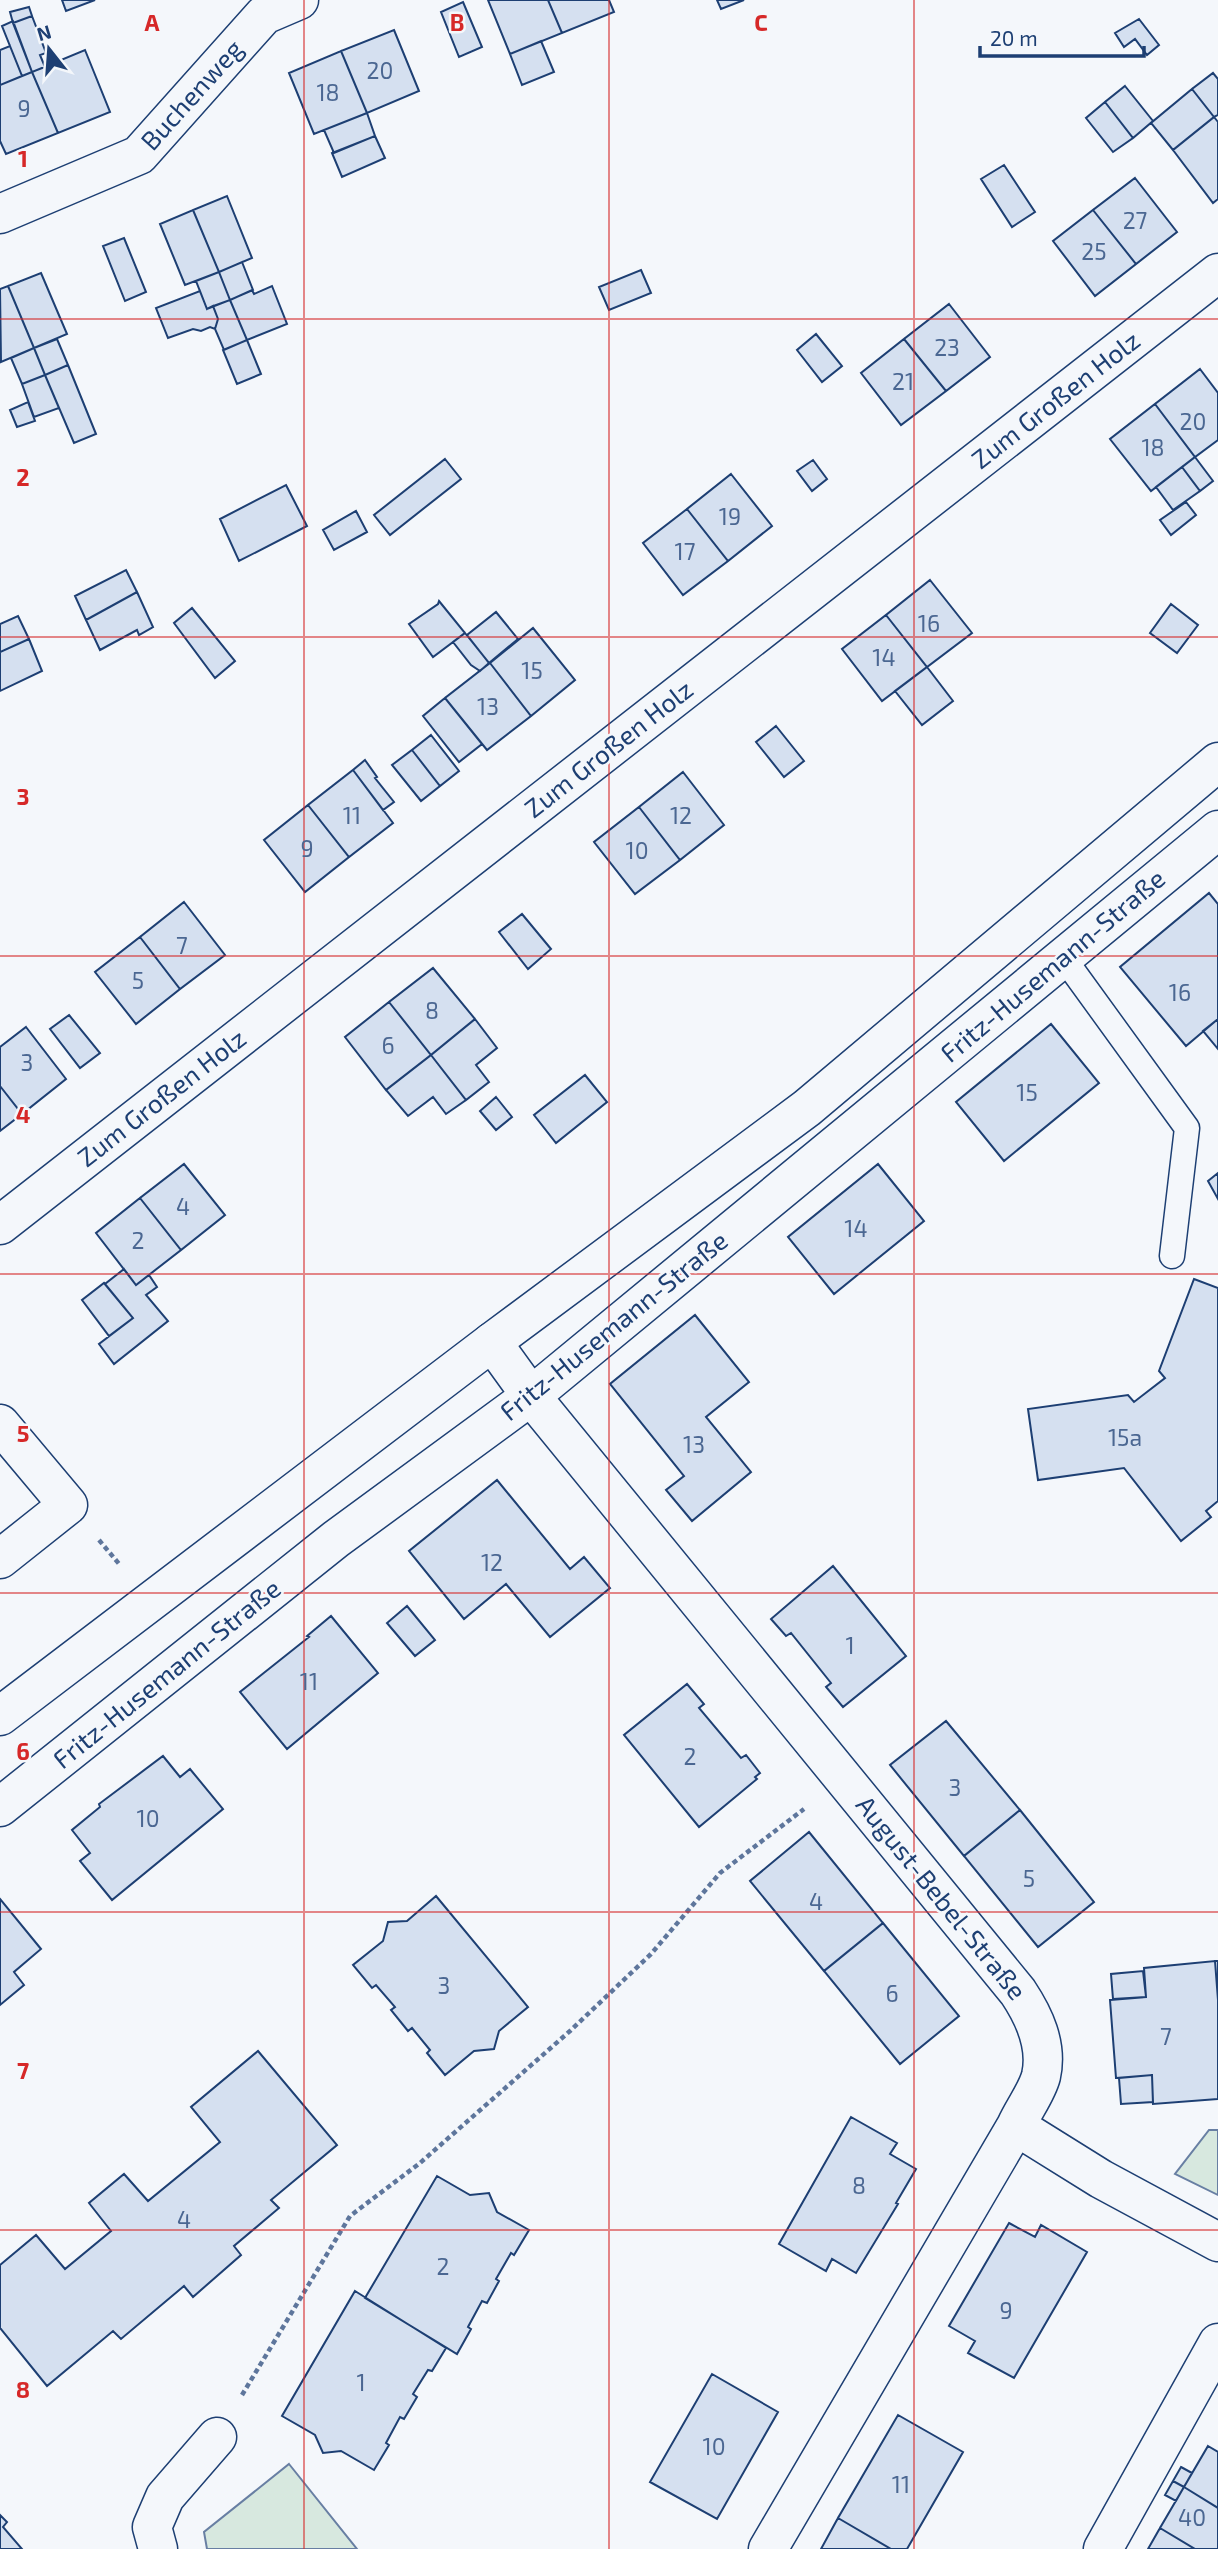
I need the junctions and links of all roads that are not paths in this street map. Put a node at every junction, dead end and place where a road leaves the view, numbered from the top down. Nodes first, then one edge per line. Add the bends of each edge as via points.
1 (299, 0) edge
2 (0, 214) edge
3 (1218, 273) edge
4 (1218, 762) edge
5 (1218, 830) edge
6 (1063, 957) junction
7 (0, 1225) edge
8 (1172, 1256) dead end
9 (492, 1342) junction
10 (531, 1396) junction
11 (0, 1424) edge
12 (0, 1559) edge
13 (0, 1716) edge
14 (0, 1807) edge
15 (1016, 2126) junction
16 (1218, 2242) edge
17 (1218, 2343) edge
18 (217, 2437) road end
19 (158, 2549) edge
20 (768, 2549) edge
21 (1103, 2549) edge

1 - 2 street, Buchenweg via 264,15 139,155
3 - 7 street, Zum Großen Holz
4 - 9 street, Fritz-Husemann-Straße via 807,1108
5 - 6 street, Fritz-Husemann-Straße
6 - 8 lane via 1187,1128
6 - 10 street, Fritz-Husemann-Straße
9 - 10 street, August-Bebel-Straße
9 - 13 street, Fritz-Husemann-Straße
10 - 14 street, Fritz-Husemann-Straße via 336,1539
10 - 15 street, August-Bebel-Straße via 1018,1992 1033,2015 1041,2042 1041,2076
11 - 12 street via 68,1505
15 - 16 street via 1101,2179
15 - 20 street, August-Bebel-Straße
17 - 21 street
18 - 19 street via 165,2497 152,2527

